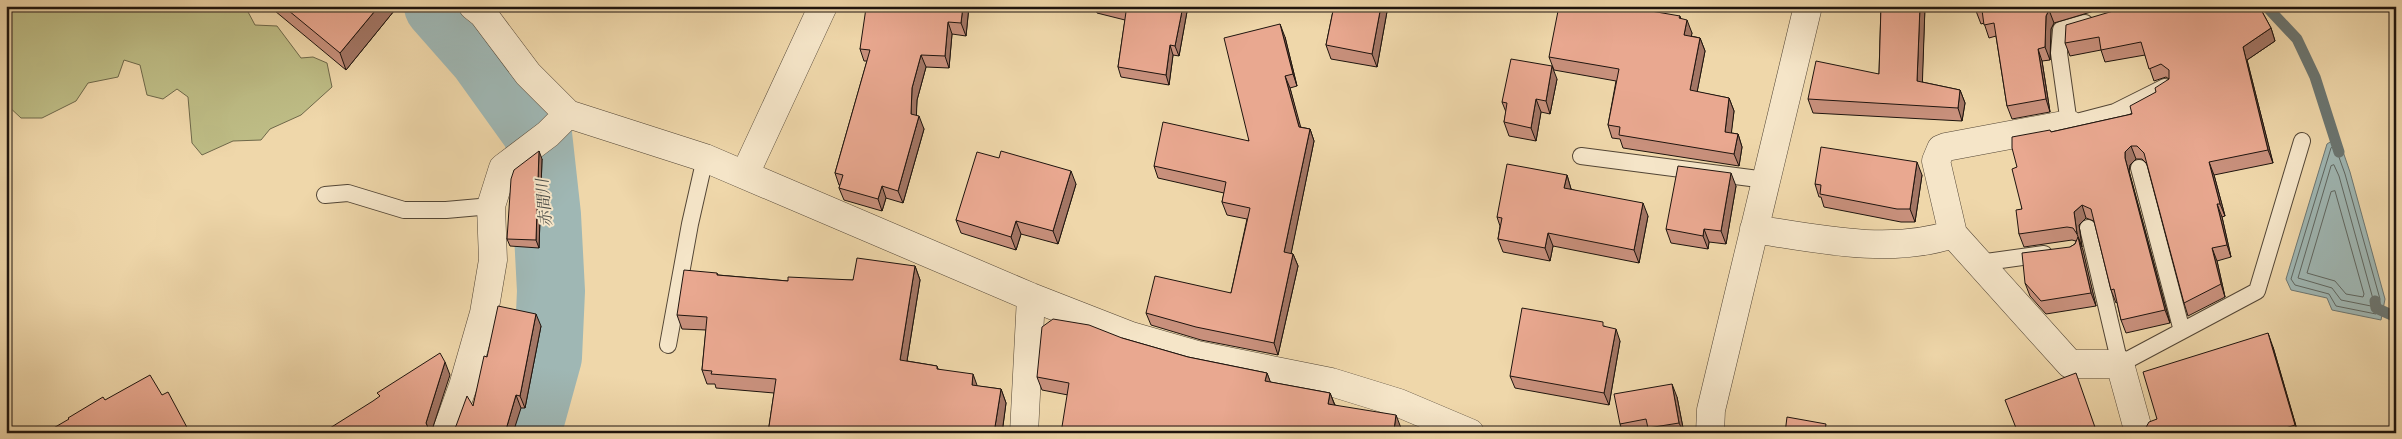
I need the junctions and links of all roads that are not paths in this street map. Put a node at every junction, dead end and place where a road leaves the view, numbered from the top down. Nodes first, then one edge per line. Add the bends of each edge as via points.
1 (473, 6) edge
2 (823, 6) edge
3 (1808, 6) edge
4 (2098, 20) edge
5 (2165, 87) edge
6 (568, 114) junction
7 (2069, 124) junction
8 (2302, 141) dead end
9 (1581, 156) dead end
10 (705, 158) junction
11 (2139, 168) dead end
12 (745, 174) junction
13 (1766, 180) junction
14 (325, 195) dead end
15 (492, 206) junction
16 (2088, 228) dead end
17 (1754, 229) junction
18 (1953, 234) junction
19 (2064, 251) edge
20 (1979, 263) junction
21 (1032, 296) junction
22 (2182, 331) junction
23 (668, 345) dead end
24 (2120, 364) junction
25 (446, 433) edge
26 (1024, 433) edge
27 (1470, 433) edge
28 (1710, 433) edge
29 (2139, 433) edge

1 - 6 street via 483,14 528,74
2 - 12 street
3 - 13 street
4 - 7 lane via 2061,30 2059,53
5 - 7 lane via 2115,112
6 - 10 street
6 - 15 street via 548,134 503,168
7 - 18 street via 1941,149 1936,161
8 - 22 lane via 2257,291
9 - 13 lane
10 - 12 street
10 - 23 lane
11 - 22 lane
12 - 21 street
13 - 17 street
14 - 15 lane via 348,193 404,210
15 - 25 street via 493,260 484,313
16 - 24 lane
17 - 18 street via 1870,243 1915,243
17 - 28 street via 1711,410
18 - 20 street
19 - 20 lane
20 - 24 street via 2070,364
21 - 26 street
21 - 27 street via 1131,336 1197,355 1331,382 1399,403
22 - 24 lane
24 - 29 street

